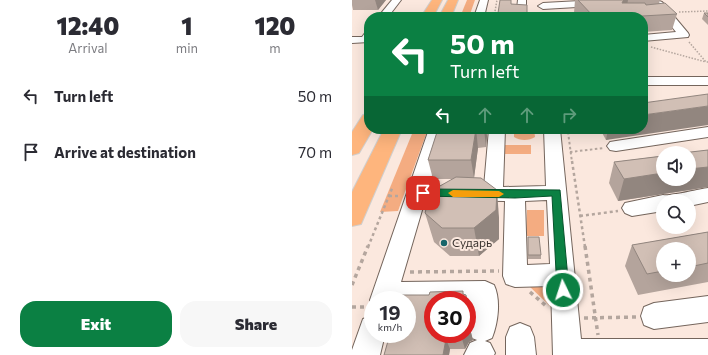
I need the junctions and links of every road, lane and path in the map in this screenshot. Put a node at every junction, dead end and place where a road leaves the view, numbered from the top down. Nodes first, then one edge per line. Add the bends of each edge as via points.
1 (397, 0) edge
2 (437, 0) edge
3 (453, 0) edge
4 (484, 0) edge
5 (522, 0) edge
6 (645, 0) edge
7 (655, 0) edge
8 (543, 3) edge
9 (387, 12) edge
10 (430, 12) edge
11 (447, 12) edge
12 (480, 12) edge
13 (521, 12) edge
14 (708, 12) edge
15 (653, 15) edge
16 (670, 16) junction
17 (684, 35) junction
18 (648, 38) edge
19 (352, 40) edge
20 (364, 40) edge
21 (650, 47) dead end
22 (707, 62) edge
23 (648, 81) edge
24 (708, 81) edge
25 (364, 128) edge
26 (708, 132) edge
27 (391, 134) edge
28 (435, 134) edge
29 (498, 134) edge
30 (552, 134) edge
31 (568, 134) edge
32 (616, 146) joint
33 (352, 149) edge
34 (570, 152) junction
35 (393, 186) dead end
36 (416, 193) junction
37 (556, 193) junction
38 (504, 194) junction
39 (708, 196) edge
40 (696, 198) edge
41 (656, 204) edge
42 (632, 208) joint
43 (580, 216) junction
44 (352, 217) edge
45 (406, 272) dead end
46 (518, 273) junction
47 (562, 276) junction
48 (352, 285) edge
49 (383, 291) edge
50 (416, 298) edge
51 (364, 304) edge
52 (352, 307) edge
53 (548, 308) dead end
54 (708, 309) edge
55 (654, 316) joint
56 (596, 318) junction
57 (369, 343) edge
58 (480, 346) edge
59 (601, 353) junction
60 (568, 354) edge
61 (708, 354) edge
62 (365, 355) edge

1 - 9 street
2 - 10 main road
3 - 11 main road
4 - 12 street
5 - 13 street
6 - 8 street
7 - 16 street
14 - 16 path
15 - 16 street
16 - 17 street
17 - 18 street
17 - 22 path
19 - 20 street
21 - 22 path
23 - 24 street
25 - 33 main road
26 - 32 street
27 - 44 main road
28 - 36 street
29 - 38 street
30 - 37 street
31 - 34 path
32 - 34 path
34 - 43 path
35 - 48 path
36 - 38 street
36 - 49 street
37 - 38 street
37 - 47 street
38 - 46 street
39 - 40 street
41 - 42 street
42 - 43 path
43 - 56 path
45 - 46 path
46 - 47 street
46 - 53 path via 522,284
47 - 60 street
50 - 58 street via 484,293
51 - 52 path
54 - 55 street
55 - 56 path
56 - 59 path
57 - 62 street
59 - 60 street
59 - 61 street

